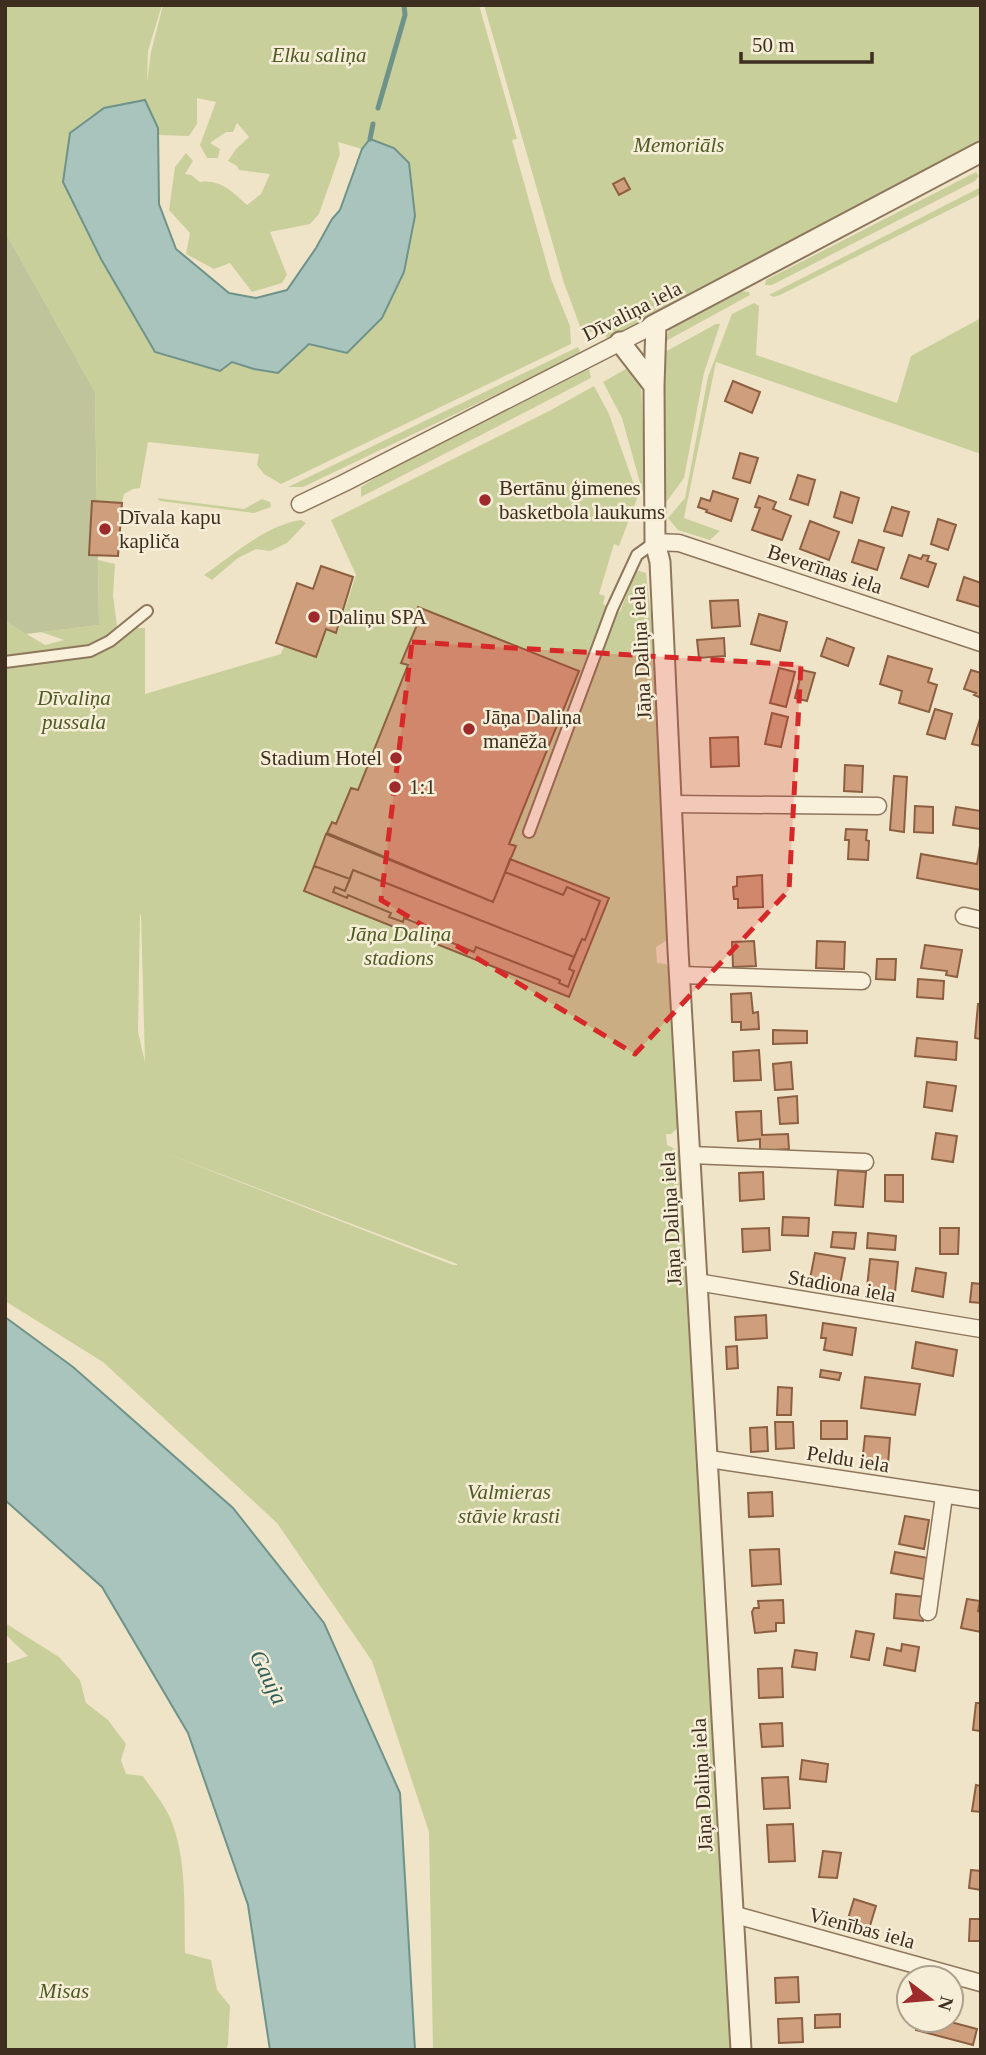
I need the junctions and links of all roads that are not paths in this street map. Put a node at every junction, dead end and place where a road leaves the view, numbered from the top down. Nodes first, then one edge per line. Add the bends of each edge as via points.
1 (981, 152) edge
2 (654, 325) junction
3 (620, 342) junction
4 (654, 386) junction
5 (300, 504) dead end
6 (655, 542) junction
7 (147, 611) dead end
8 (981, 643) edge
9 (5, 662) edge
10 (672, 804) junction
11 (878, 806) dead end
12 (529, 832) dead end
13 (964, 916) dead end
14 (981, 920) edge
15 (681, 975) junction
16 (862, 981) dead end
17 (691, 1155) junction
18 (865, 1162) dead end
19 (697, 1282) junction
20 (981, 1329) edge
21 (709, 1459) junction
22 (944, 1496) junction
23 (981, 1500) edge
24 (928, 1612) dead end
25 (732, 1914) junction
26 (981, 1983) edge
27 (741, 2050) edge

1 - 2 street, Dīvaliņa iela
2 - 3 street, Dīvaliņa iela
2 - 4 street, Jāņa Daliņa iela
3 - 4 street
3 - 5 street, Dīvaliņa iela
4 - 6 street, Jāņa Daliņa iela
6 - 8 street, Beverīnas iela via 679,543
6 - 10 street, Jāņa Daliņa iela via 660,562
6 - 12 street via 637,555 612,609
7 - 9 street via 90,651
10 - 11 street
10 - 15 street, Jāņa Daliņa iela
13 - 14 street
15 - 16 street
15 - 17 street, Jāņa Daliņa iela
17 - 18 street
17 - 19 street, Jāņa Daliņa iela
19 - 20 street, Stadiona iela
19 - 21 street, Jāņa Daliņa iela
21 - 22 street, Peldu iela
21 - 25 street, Jāņa Daliņa iela
22 - 23 street, Peldu iela
22 - 24 street
25 - 26 street, Vienības iela
25 - 27 street, Jāņa Daliņa iela

